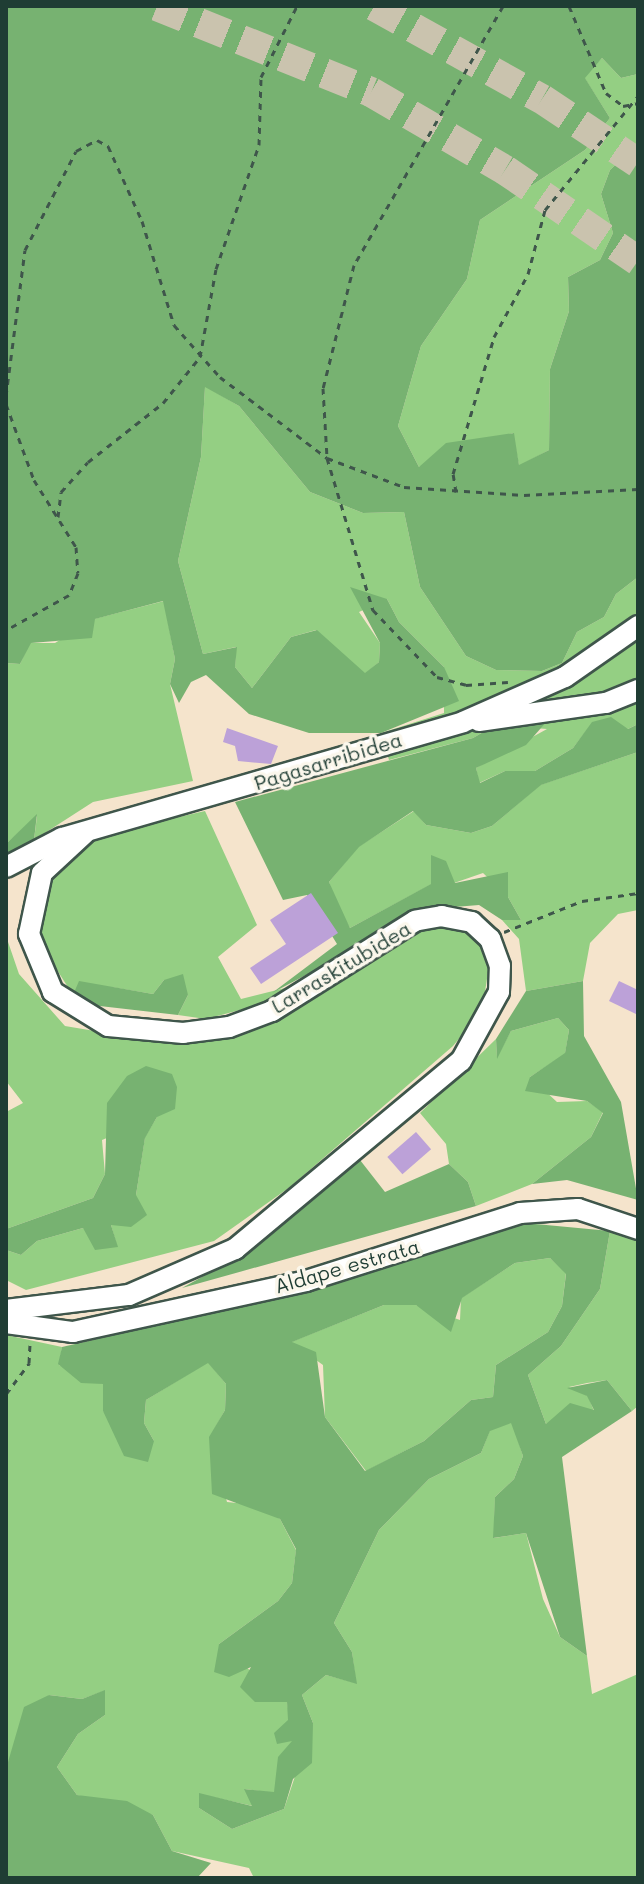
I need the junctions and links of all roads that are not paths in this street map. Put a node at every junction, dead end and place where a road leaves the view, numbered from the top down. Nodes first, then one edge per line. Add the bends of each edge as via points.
1 (638, 626) edge
2 (638, 690) edge
3 (463, 722) junction
4 (85, 833) junction
5 (6, 867) edge
6 (638, 1229) edge
7 (6, 1310) edge
8 (6, 1323) edge

1 - 3 street, Pagasarribidea via 565,677
2 - 3 street via 527,718
3 - 4 street, Pagasarribidea
4 - 5 street, Pagasarribidea
4 - 7 street, Larraskitubidea via 42,873 29,934 53,992 108,1026 183,1033 229,1027 272,1011 415,921 472,922 490,939 500,966 499,992 461,1061 235,1249 129,1295
6 - 8 street, Aldape estrata via 578,1209 520,1213 306,1281 73,1332

